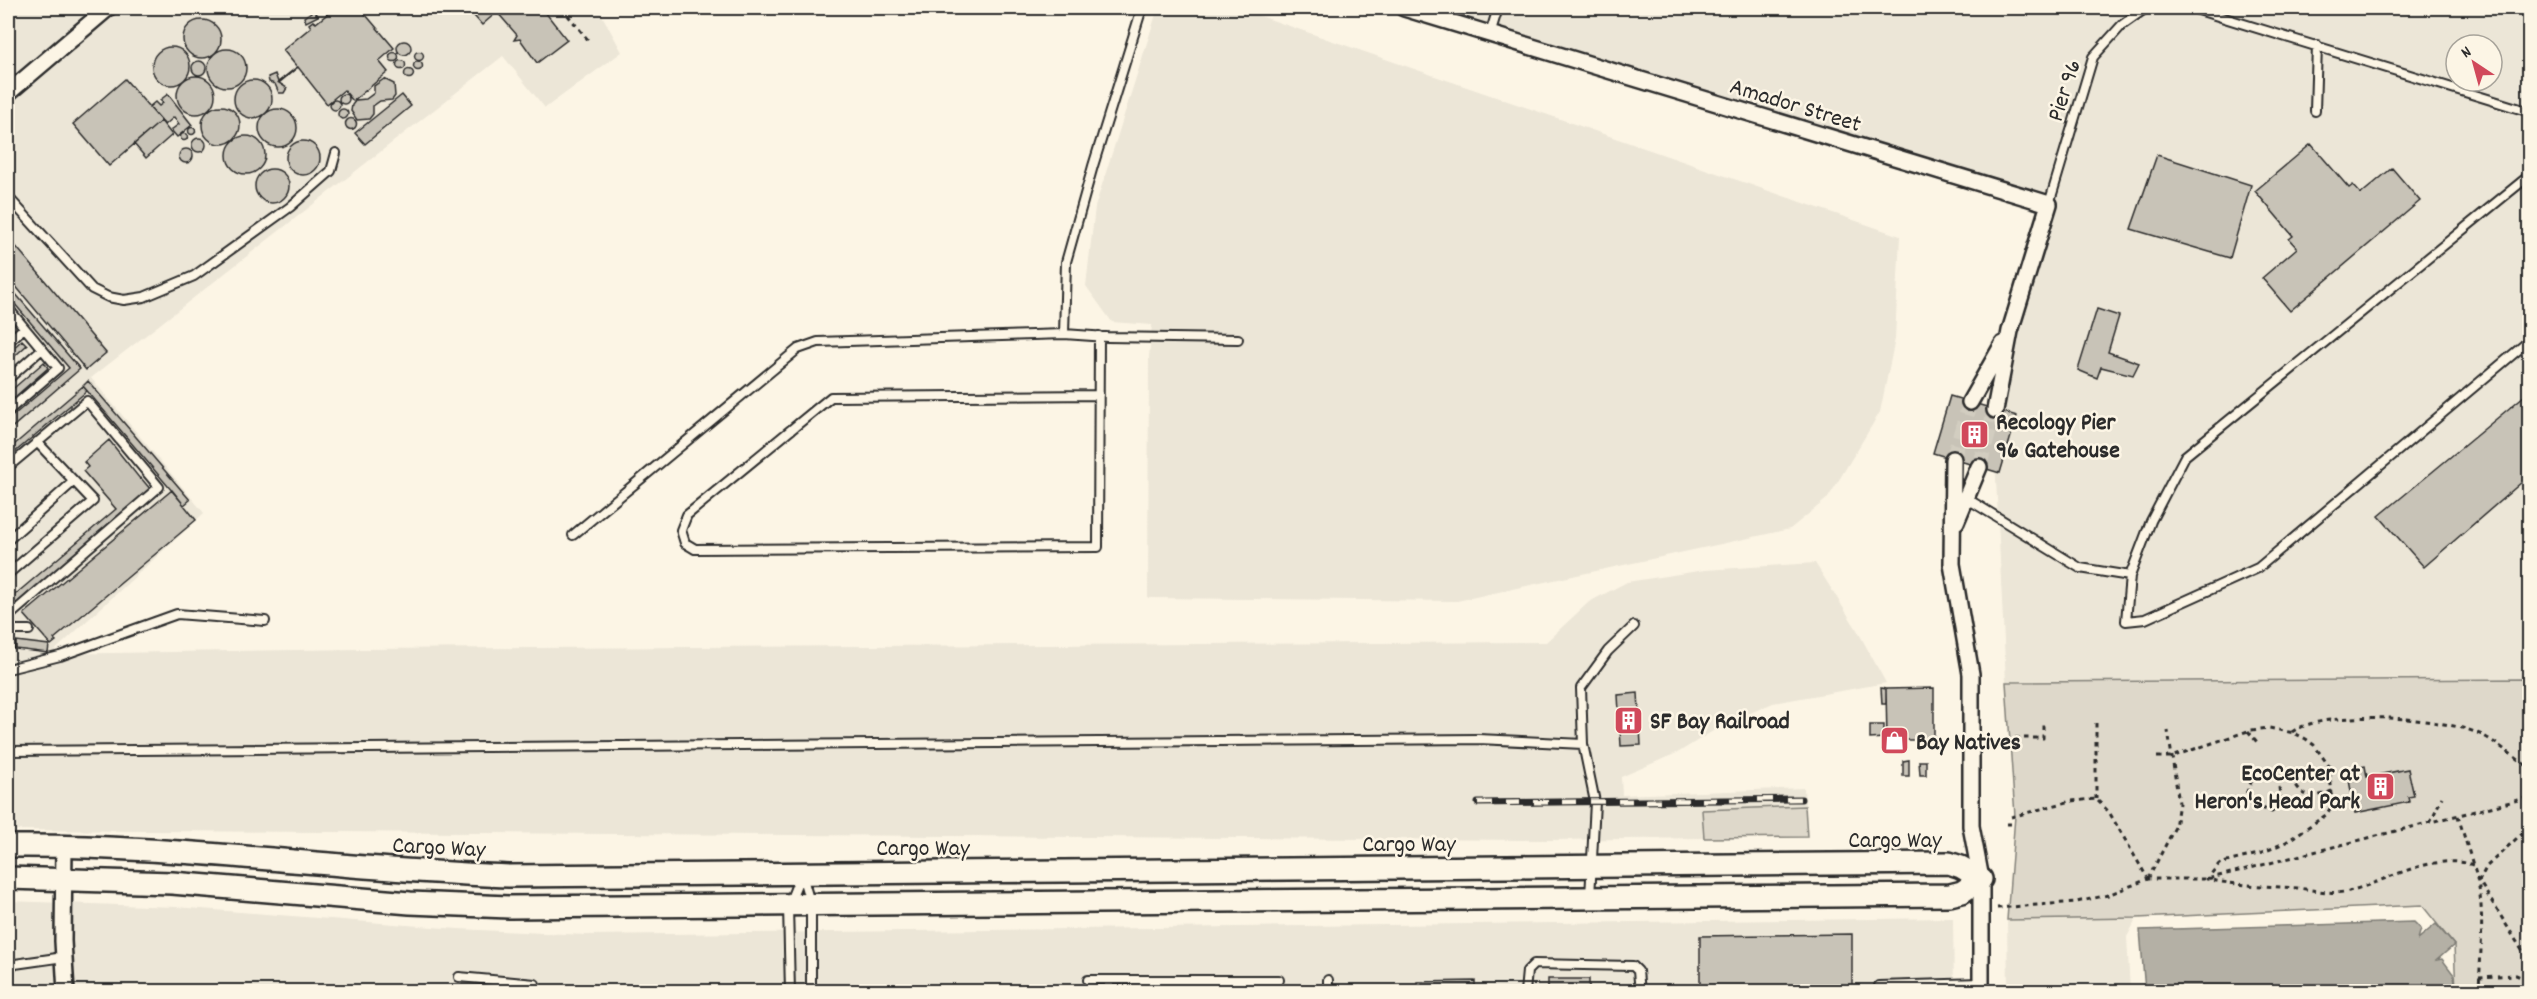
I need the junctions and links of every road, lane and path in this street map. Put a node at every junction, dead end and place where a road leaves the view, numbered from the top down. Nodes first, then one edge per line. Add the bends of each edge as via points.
1 (108, 8) edge
2 (562, 8) edge
3 (1142, 8) edge
4 (1404, 8) edge
5 (1498, 8) edge
6 (2146, 8) edge
7 (2192, 8) edge
8 (1490, 34) junction
9 (589, 41) dead end
10 (2316, 45) junction
11 (8, 93) edge
12 (2315, 111) dead end
13 (2529, 112) edge
14 (336, 153) dead end
15 (2529, 175) edge
16 (8, 197) edge
17 (2049, 204) junction
18 (8, 308) edge
19 (24, 328) junction
20 (2010, 331) junction
21 (1064, 334) junction
22 (1099, 336) junction
23 (1238, 339) dead end
24 (2529, 340) edge
25 (8, 342) edge
26 (42, 349) junction
27 (8, 379) edge
28 (1099, 395) junction
29 (1970, 402) tunnel mouth
30 (1995, 410) tunnel mouth
31 (8, 411) edge
32 (37, 442) junction
33 (1953, 459) tunnel mouth
34 (8, 467) edge
35 (1979, 467) tunnel mouth
36 (74, 481) junction
37 (1966, 498) junction
38 (1952, 531) junction
39 (573, 535) dead end
40 (8, 540) edge
41 (8, 574) edge
42 (2130, 576) junction
43 (8, 618) edge
44 (265, 621) dead end
45 (1634, 626) dead end
46 (8, 630) edge
47 (29, 630) dead end
48 (8, 669) edge
49 (2043, 723) dead end
50 (2096, 723) dead end
51 (2168, 731) dead end
52 (2248, 731) junction
53 (2292, 732) junction
54 (2257, 742) dead end
55 (1583, 744) junction
56 (2013, 745) dead end
57 (8, 751) edge
58 (2157, 756) dead end
59 (2171, 757) junction
60 (2529, 768) edge
61 (2279, 787) dead end
62 (2332, 791) junction
63 (2442, 797) dead end
64 (2529, 797) edge
65 (2096, 799) junction
66 (2353, 801) dead end
67 (2332, 804) junction
68 (2458, 816) junction
69 (2010, 817) dead end
70 (2430, 823) junction
71 (2529, 826) edge
72 (8, 846) edge
73 (64, 846) junction
74 (2473, 865) junction
75 (1591, 867) junction
76 (802, 873) junction
77 (8, 878) edge
78 (63, 879) junction
79 (1981, 879) junction
80 (2148, 879) junction
81 (2207, 879) junction
82 (2479, 881) junction
83 (1590, 898) junction
84 (788, 906) junction
85 (811, 906) junction
86 (1981, 908) junction
87 (64, 957) junction
88 (2529, 963) edge
89 (15, 964) dead end
90 (459, 977) dead end
91 (2479, 977) junction
92 (1088, 980) dead end
93 (1109, 980) junction
94 (1279, 980) dead end
95 (1328, 980) dead end
96 (2529, 981) edge
97 (535, 984) dead end
98 (1982, 987) edge
99 (66, 992) edge
100 (790, 992) edge
101 (810, 992) edge
102 (1109, 992) edge
103 (1328, 992) edge
104 (1525, 992) edge
105 (1640, 992) edge
106 (1878, 992) edge
107 (2479, 992) edge

1 - 11 street
2 - 9 path
3 - 21 lane via 1066,262
4 - 8 street, Amador Street
5 - 8 lane
6 - 17 lane, Pier 96 via 2122,24 2093,57
7 - 10 lane
8 - 17 street, Amador Street
10 - 12 lane
10 - 13 lane
14 - 16 lane via 331,171 290,207 194,276 144,297 124,300 92,289
15 - 42 lane via 2185,456 2151,521
17 - 20 street
18 - 19 lane
19 - 25 lane
19 - 26 lane
20 - 29 street
20 - 30 street
21 - 22 lane
21 - 39 lane via 818,342 798,349
22 - 23 lane
22 - 28 lane
24 - 42 lane via 2259,568 2145,619 2126,621
26 - 27 lane
26 - 31 lane via 58,368
28 - 28 lane via 1098,547 695,549 684,543 681,530 687,514 831,397
32 - 34 lane
32 - 36 lane
32 - 43 lane via 87,401 159,487
33 - 38 street
35 - 37 street
36 - 40 lane
36 - 41 lane via 93,501
37 - 38 street
37 - 42 lane via 2080,568
38 - 79 street via 1952,564 1971,674 1971,826
44 - 48 lane via 177,614 60,656
45 - 55 lane via 1608,651 1581,688
46 - 47 lane
49 - 56 path via 2043,738 2013,738
50 - 65 path
51 - 59 path
52 - 53 path via 2269,728
52 - 54 path
52 - 59 path
53 - 60 path via 2302,724 2353,717 2447,722 2484,736
53 - 62 path via 2314,745 2324,758 2331,771
55 - 57 lane via 1478,739
55 - 75 lane via 1595,802
58 - 59 path
59 - 80 path via 2179,803 2175,827
61 - 62 path via 2281,804 2271,812 2254,806 2246,794 2255,773 2270,768 2289,773 2305,795 2320,796
62 - 67 path
63 - 70 path
64 - 68 path
65 - 69 path via 2071,801
65 - 80 path via 2109,812
66 - 67 path
67 - 81 path via 2325,815 2302,833 2262,853 2219,864
68 - 70 path
68 - 74 path
70 - 81 path
71 - 82 path via 2487,866
72 - 73 main road, Cargo Way
73 - 76 main road, Cargo Way via 461,874
73 - 78 street
74 - 81 path via 2458,860 2446,862 2397,873 2347,892
74 - 82 path
75 - 76 main road, Cargo Way
75 - 79 main road, Cargo Way via 1949,863
75 - 83 lane
76 - 84 lane
76 - 85 lane
77 - 78 main road
78 - 84 main road via 172,883 460,906
78 - 87 street
79 - 83 main road via 1950,895
79 - 86 street
80 - 81 path
80 - 86 path via 2077,902
82 - 88 path
82 - 91 path
83 - 85 main road
84 - 85 main road
84 - 100 lane
85 - 101 lane
86 - 98 street
87 - 89 lane
87 - 99 street
90 - 97 lane
91 - 96 path via 2516,975
91 - 107 path
92 - 93 lane
93 - 94 lane
93 - 102 lane
95 - 103 lane
98 - 106 lane via 1879,986
104 - 105 lane via 1527,971 1534,964 1633,966 1638,971

